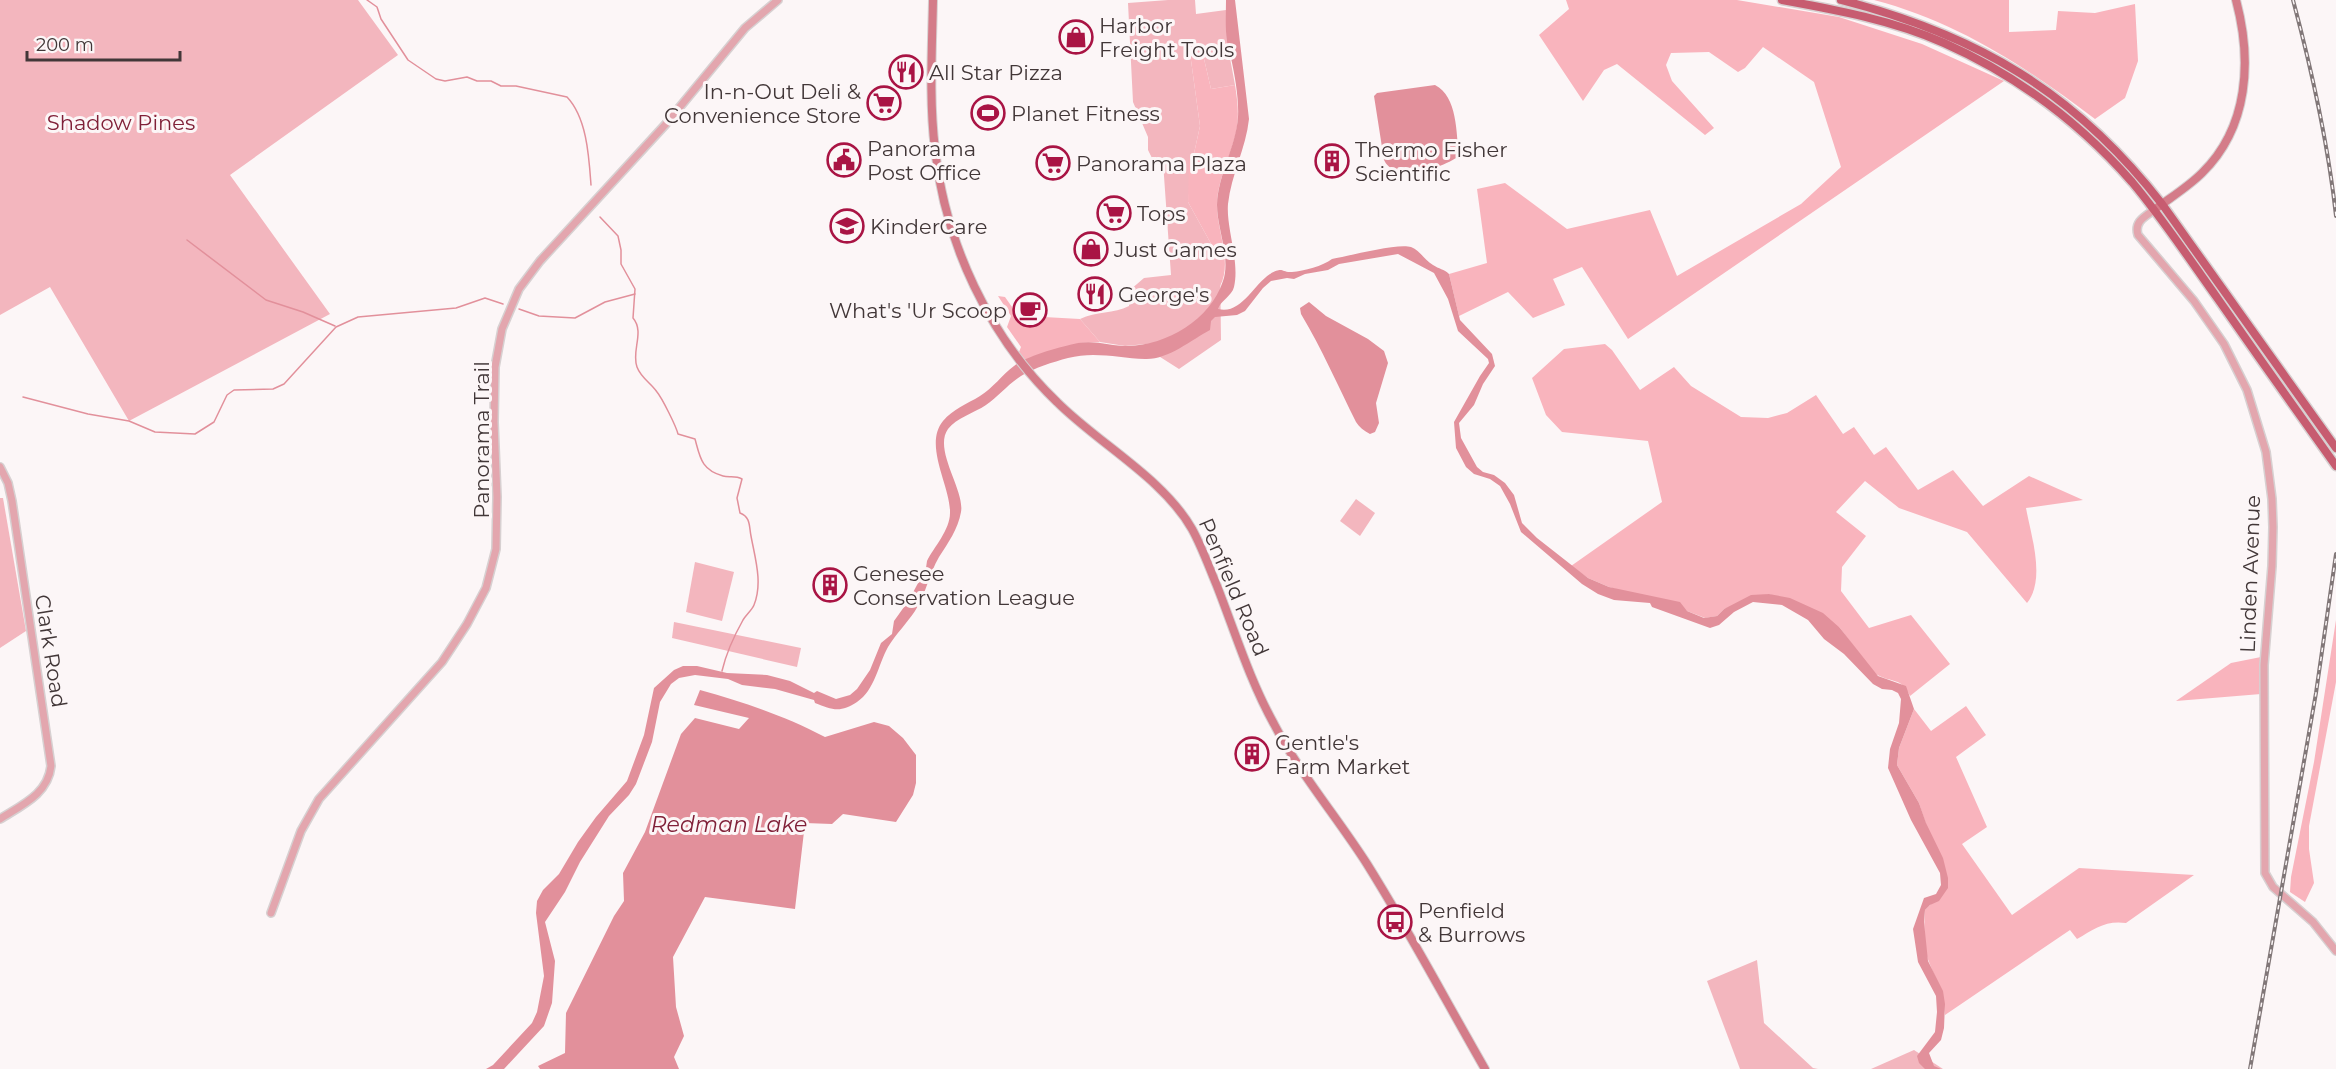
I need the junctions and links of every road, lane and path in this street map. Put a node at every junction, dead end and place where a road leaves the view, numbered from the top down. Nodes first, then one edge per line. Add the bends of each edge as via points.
1 (778, 0) edge
2 (933, 0) edge
3 (1782, 0) edge
4 (1841, 0) edge
5 (2236, 0) edge
6 (2158, 207) junction
7 (2336, 448) edge
8 (2336, 465) edge
9 (0, 467) edge
10 (0, 819) edge
11 (271, 912) dead end
12 (2336, 951) edge
13 (1485, 1069) edge

1 - 11 street, Panorama Trail via 746,28 665,125 540,261 519,290 502,329 495,367 496,549 486,588 438,667 319,799 301,831
2 - 13 main road, Penfield Road via 933,129 943,195 974,285 1003,337 1039,384 1151,481 1183,514 1201,547 1260,697 1284,743 1366,864
3 - 6 main road via 1887,22 1982,62 2071,122
4 - 6 main road via 1949,34 2022,74 2094,129 2137,173
5 - 6 main road, Linden Avenue via 2245,71 2238,116 2209,166
6 - 7 main road
6 - 8 main road
6 - 12 street, Linden Avenue via 2138,223 2137,233 2202,311 2231,356 2256,413 2269,469 2273,514 2264,679 2264,866 2268,881 2308,917
9 - 10 street, Clark Road via 12,501 51,766 48,781 40,792

